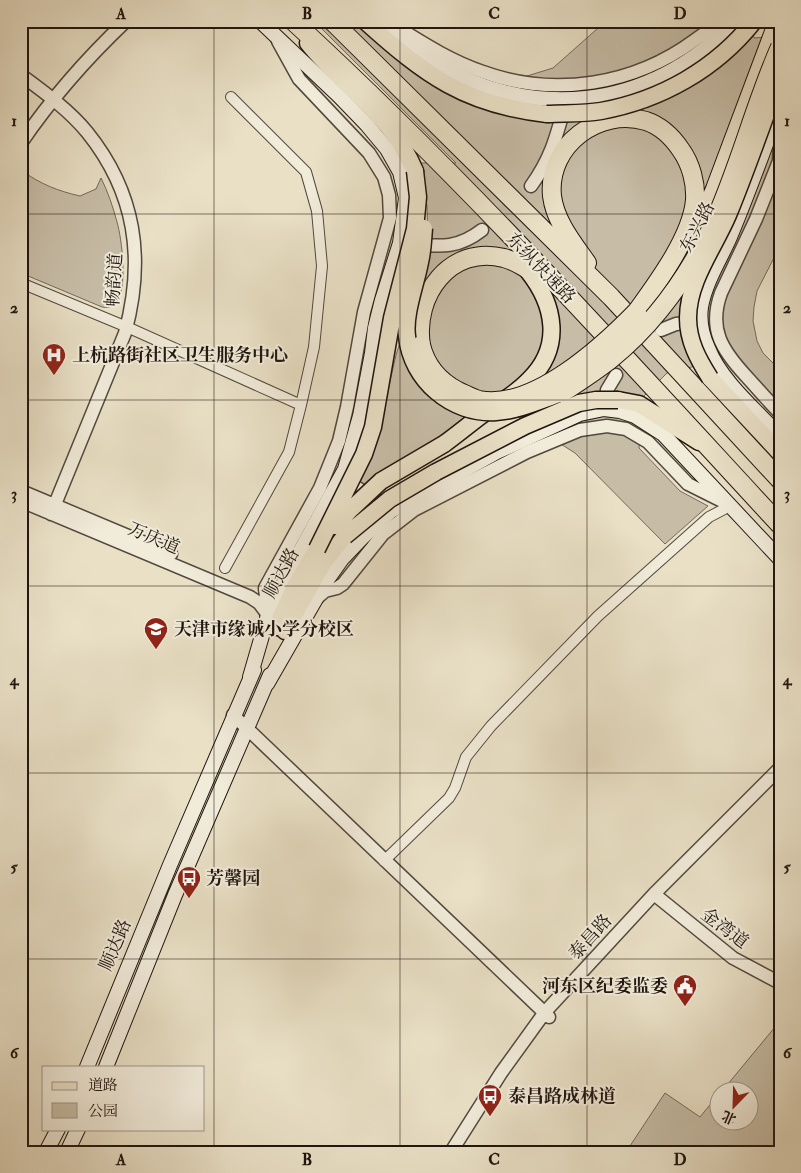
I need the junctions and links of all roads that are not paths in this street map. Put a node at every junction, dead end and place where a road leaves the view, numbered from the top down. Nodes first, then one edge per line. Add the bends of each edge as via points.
1 (126, 21) edge
2 (260, 21) edge
3 (292, 21) edge
4 (332, 21) edge
5 (366, 21) edge
6 (382, 21) edge
7 (387, 21) edge
8 (719, 21) edge
9 (735, 21) edge
10 (754, 21) edge
11 (778, 21) edge
12 (274, 34) junction
13 (780, 47) edge
14 (21, 74) edge
15 (780, 76) edge
16 (231, 97) dead end
17 (566, 100) junction
18 (54, 101) junction
19 (778, 110) edge
20 (21, 143) edge
21 (415, 171) junction
22 (531, 186) tunnel mouth
23 (482, 230) tunnel mouth
24 (400, 243) junction
25 (525, 267) junction
26 (21, 282) edge
27 (611, 297) junction
28 (638, 311) junction
29 (586, 315) junction
30 (700, 322) junction
31 (127, 327) junction
32 (661, 330) tunnel mouth
33 (616, 375) tunnel mouth
34 (554, 389) junction
35 (301, 405) junction
36 (604, 409) junction
37 (780, 413) edge
38 (780, 436) edge
39 (710, 449) junction
40 (780, 453) edge
41 (341, 476) junction
42 (780, 480) edge
43 (21, 491) edge
44 (21, 501) edge
45 (730, 506) junction
46 (53, 509) junction
47 (391, 511) junction
48 (780, 525) edge
49 (345, 536) junction
50 (317, 549) junction
51 (780, 559) edge
52 (225, 568) dead end
53 (265, 588) junction
54 (312, 603) junction
55 (276, 624) junction
56 (266, 684) junction
57 (233, 715) junction
58 (247, 726) junction
59 (780, 768) edge
60 (780, 779) edge
61 (384, 861) junction
62 (657, 897) junction
63 (780, 983) edge
64 (547, 1014) junction
65 (87, 1066) edge
66 (106, 1066) edge
67 (57, 1130) edge
68 (78, 1130) edge
69 (46, 1152) edge
70 (67, 1152) edge
71 (451, 1152) edge
72 (459, 1152) edge

1 - 18 street
2 - 12 main road
3 - 21 main road via 321,59 393,132
3 - 29 highway, 东纵快速路 via 349,72
4 - 27 highway, 东纵快速路
5 - 10 main road, bridge via 408,59 460,91 506,108 547,114 599,111 657,95 706,67
6 - 17 main road via 423,55 473,81 518,95
7 - 8 street via 442,55 483,72 523,84 566,85 610,81 644,70 681,51
9 - 17 main road via 710,45 670,73 644,85 611,94
11 - 28 highway, 东兴路 via 698,229 680,259
12 - 24 main road via 368,125 387,148 400,172 406,198
12 - 53 street via 299,79 369,153 384,177 390,218 364,312 339,441 320,488
13 - 34 highway, 东兴路, bridge via 724,200 688,269 666,301 625,347 589,375
14 - 18 street, 畅韵道
15 - 40 main road, bridge via 748,168 697,279 688,317 691,340 710,378
16 - 35 street via 306,172 317,211 322,266 314,347
17 - 22 street via 547,161
18 - 20 street
18 - 31 street, 畅韵道 via 87,133 109,164 122,193 136,253 135,282
19 - 30 main road via 752,185 707,286
19 - 37 street via 778,161 756,219 720,293 715,317 718,338 728,357
21 - 34 main road, bridge via 422,200 423,238 406,335 415,364 424,379 437,393 480,412 519,408
21 - 50 main road, bridge via 418,197 415,229 392,318 373,427 364,454
23 - 24 street via 458,244
24 - 41 main road via 376,328 360,416
25 - 29 highway
25 - 34 highway, bridge via 491,255 458,263 434,283 426,296 420,321 421,345 432,370 467,396 494,401
25 - 50 main road, 顺达路, bridge via 540,286 550,309 551,343 537,372 522,387 444,444 381,481 349,511
26 - 31 street
27 - 28 highway via 563,227 552,196 554,174 562,153 576,136 598,123 621,119 646,121 668,135 684,154 694,180 695,201 686,232
27 - 42 highway, 东纵快速路
28 - 34 highway, 东兴路, bridge
29 - 39 highway, 东纵快速路
30 - 32 street via 676,324
30 - 38 main road via 716,363
31 - 35 street
31 - 46 street, 畅韵道
33 - 36 street via 607,390
34 - 49 main road, 顺达路, bridge via 399,481 370,504
35 - 52 street via 289,452
36 - 45 main road via 635,416 663,434
36 - 47 main road via 580,414 497,452
39 - 48 highway, 东纵快速路
39 - 49 main road, bridge via 639,404 618,400 579,403 517,430 436,472 390,499
41 - 47 street
41 - 55 main road via 293,564
43 - 46 street, 万庆道
44 - 46 street, 万庆道
45 - 51 main road
45 - 54 street via 688,484 648,442 626,430 607,426 580,430 527,452 414,510 383,534 343,584 325,591
45 - 61 street via 709,517 564,650 491,726 466,757 449,798
46 - 53 street, 万庆道 via 253,590
46 - 55 street, 万庆道 via 250,597
47 - 54 main road via 342,559
49 - 55 main road, 顺达路
50 - 55 main road, 顺达路
53 - 55 street
54 - 56 main road
55 - 56 main road, 顺达路
55 - 57 main road, 顺达路
56 - 58 main road, 顺达路
57 - 58 street
57 - 65 main road, 顺达路
58 - 61 street
58 - 66 main road, 顺达路
59 - 62 street, 泰昌路
60 - 62 street, 泰昌路
61 - 64 street
62 - 63 street, 金湾道 via 733,958
62 - 64 street, 泰昌路
64 - 71 street, 泰昌路 via 501,1073
64 - 72 street, 泰昌路
67 - 69 main road
68 - 70 main road

